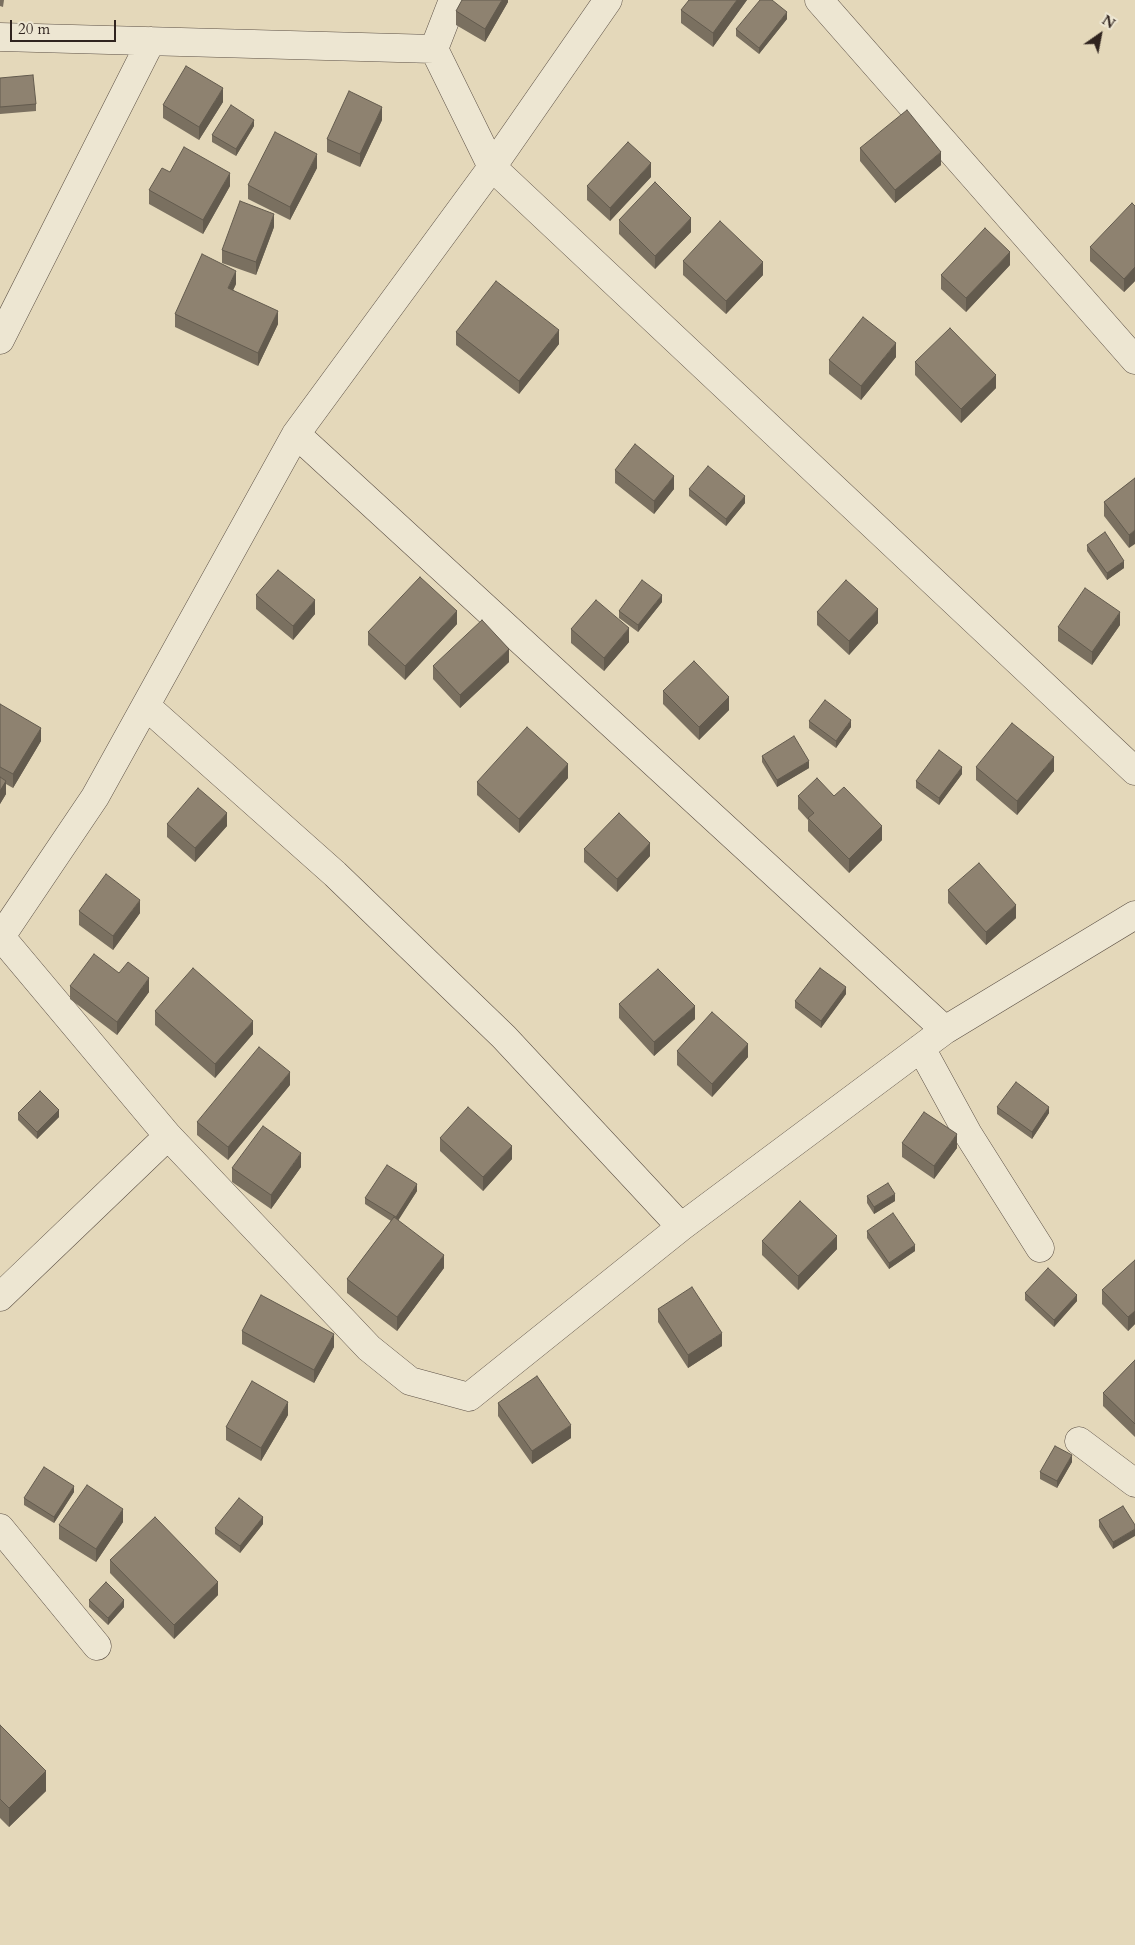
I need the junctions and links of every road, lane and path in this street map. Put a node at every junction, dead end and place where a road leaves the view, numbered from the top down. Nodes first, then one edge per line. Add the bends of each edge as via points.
1 (453, 0) edge
2 (608, 0) edge
3 (819, 0) edge
4 (0, 38) edge
5 (151, 41) junction
6 (434, 48) junction
7 (492, 167) junction
8 (0, 340) edge
9 (1135, 360) edge
10 (296, 434) junction
11 (146, 706) junction
12 (1135, 771) edge
13 (1135, 915) edge
14 (1, 938) edge
15 (945, 1030) junction
16 (921, 1048) junction
17 (168, 1136) junction
18 (681, 1227) junction
19 (1040, 1248) dead end
20 (0, 1297) edge
21 (1079, 1441) dead end
22 (1135, 1484) edge
23 (0, 1528) edge
24 (97, 1646) dead end

1 - 6 street
2 - 7 street
3 - 9 street
4 - 5 street
5 - 6 street
5 - 8 street
6 - 7 street
7 - 10 street
7 - 12 street
10 - 11 street
10 - 15 street
11 - 14 street via 95,797
11 - 18 street via 335,874 497,1030
13 - 15 street
14 - 17 street
15 - 16 street
16 - 18 street
16 - 19 street via 968,1134
17 - 18 street via 369,1348 410,1381 469,1396
17 - 20 street
21 - 22 street
23 - 24 street

